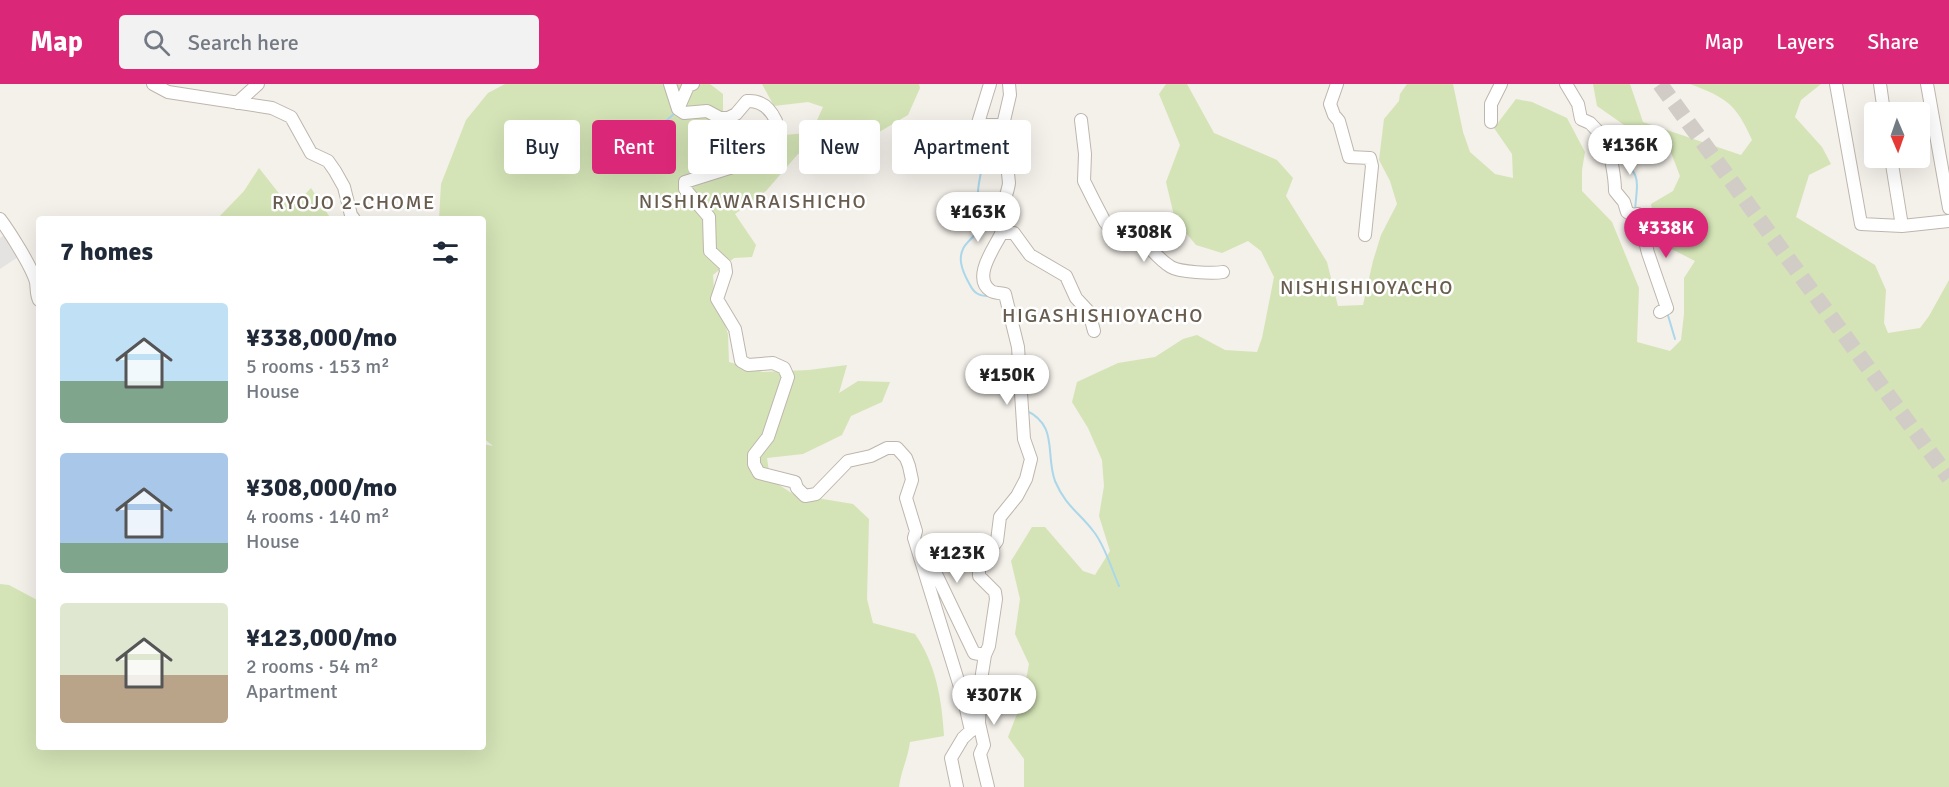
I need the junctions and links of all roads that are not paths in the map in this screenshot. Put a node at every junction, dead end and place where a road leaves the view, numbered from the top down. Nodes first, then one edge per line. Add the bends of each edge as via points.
1 (153, 84) edge
2 (258, 84) edge
3 (670, 84) edge
4 (693, 84) edge
5 (990, 84) edge
6 (1009, 84) edge
7 (1337, 84) edge
8 (1501, 84) edge
9 (1566, 84) edge
10 (1880, 84) edge
11 (1927, 84) edge
12 (1840, 85) edge
13 (1883, 102) edge
14 (237, 103) junction
15 (678, 108) junction
16 (979, 120) edge
17 (1004, 120) edge
18 (1081, 120) dead end
19 (1491, 122) dead end
20 (1893, 168) edge
21 (1008, 174) edge
22 (1949, 208) edge
23 (352, 216) edge
24 (0, 219) edge
25 (1949, 221) edge
26 (1902, 226) junction
27 (1002, 233) junction
28 (1365, 235) dead end
29 (1223, 272) dead end
30 (36, 281) edge
31 (1663, 311) dead end
32 (1094, 331) dead end
33 (916, 531) junction
34 (985, 655) junction
35 (975, 727) junction
36 (957, 787) edge
37 (988, 787) edge

1 - 14 street via 168,92
2 - 14 street
3 - 15 street
4 - 15 street via 688,86
5 - 16 street
6 - 17 street
7 - 28 street via 1330,104 1349,157 1370,158 1372,166
8 - 19 street via 1491,104
9 - 31 street via 1578,104 1581,120 1590,123 1609,146 1616,173 1615,191 1627,212 1635,214
10 - 13 street
11 - 22 street
12 - 26 street via 1861,224
14 - 23 street via 272,108 291,117 311,153 328,161 335,171
15 - 33 street via 684,113 707,111 728,118 747,101 754,100 764,104 776,121 758,159 685,182 685,189 709,217 710,251 725,265 717,299 735,329 741,361 748,365 773,363 784,368 788,377 768,438 754,455 759,473 795,482 805,496 816,494 848,460 897,448 909,466 912,480 906,498
18 - 29 street via 1084,181 1111,229 1137,232 1172,268
20 - 26 street
21 - 27 street via 1001,211
24 - 30 street
25 - 26 street
27 - 32 street via 1014,233 1029,255 1066,276 1076,298 1089,312
27 - 34 street via 984,268 985,283 991,291 1005,294 1018,346 1024,439 1031,459 1017,496 1000,517 998,541 979,564 979,576 996,598
33 - 34 street via 974,653
33 - 35 street via 914,538
34 - 35 street
35 - 36 street via 951,758
35 - 37 street via 984,745 980,754

